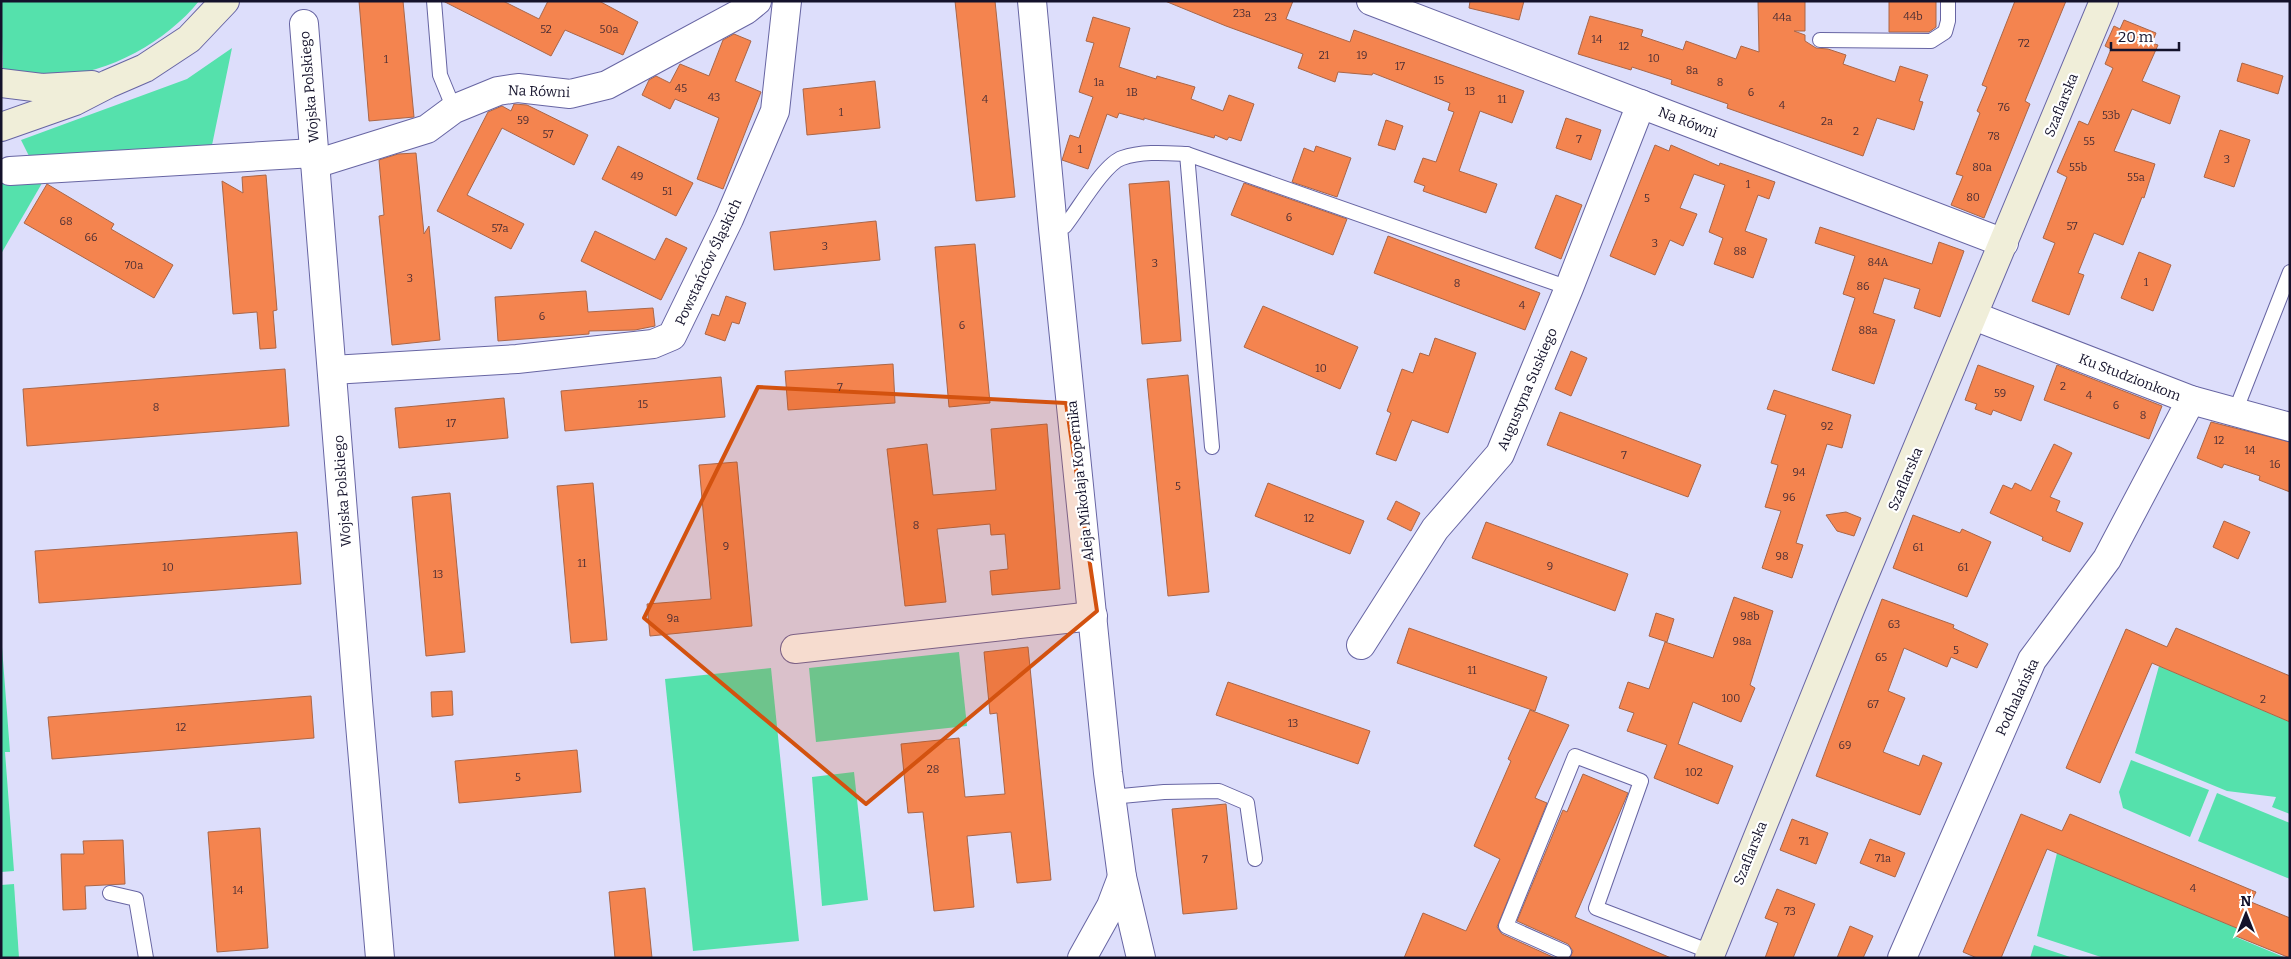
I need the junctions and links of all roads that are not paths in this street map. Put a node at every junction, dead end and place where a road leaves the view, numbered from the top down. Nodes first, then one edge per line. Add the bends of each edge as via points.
1 (225, 1) edge
2 (434, 1) edge
3 (756, 1) edge
4 (787, 1) edge
5 (1032, 1) edge
6 (1372, 1) edge
7 (1948, 1) edge
8 (2104, 1) edge
9 (304, 24) dead end
10 (1820, 40) dead end
11 (1, 83) edge
12 (108, 84) junction
13 (1641, 104) junction
14 (454, 109) junction
15 (1, 127) edge
16 (1187, 154) junction
17 (314, 158) junction
18 (10, 171) dead end
19 (1053, 228) junction
20 (2004, 243) junction
21 (2290, 272) edge
22 (1569, 288) junction
23 (1974, 316) junction
24 (332, 370) junction
25 (2191, 400) junction
26 (2235, 412) junction
27 (2290, 427) edge
28 (1212, 447) dead end
29 (1093, 616) junction
30 (1361, 645) dead end
31 (796, 649) dead end
32 (1111, 797) junction
33 (1255, 860) dead end
34 (1122, 877) junction
35 (110, 893) dead end
36 (1564, 952) dead end
37 (1710, 955) edge
38 (146, 958) edge
39 (380, 958) edge
40 (1082, 958) edge
41 (1142, 958) edge
42 (1902, 958) edge

1 - 12 street via 196,33 168,54
2 - 14 lane via 440,75
3 - 14 street, Na Równi via 746,10 607,85 570,94 518,88 498,91
4 - 24 street, Powstańców Śląskich via 774,111 729,219 672,336 653,344 517,359
5 - 19 street, Aleja Mikołaja Kopernika
6 - 13 street, Na Równi
7 - 10 lane via 1945,32 1931,40
8 - 20 street, Szaflarska
9 - 17 street, Wojska Polskiego
11 - 12 street via 42,88
12 - 15 street via 75,101
13 - 20 street, Na Równi
13 - 22 street, Augustyna Suskiego
14 - 17 street, Na Równi via 427,129
16 - 19 lane via 1142,154 1121,158 1108,166 1065,226
16 - 22 lane
16 - 28 lane
17 - 18 street, Na Równi
17 - 24 street, Wojska Polskiego
19 - 29 street, Aleja Mikołaja Kopernika
20 - 23 street, Szaflarska
21 - 26 lane
22 - 30 street, Augustyna Suskiego via 1500,454 1435,529
23 - 25 street, Ku Studzionkom
23 - 37 street, Szaflarska via 1851,607
24 - 39 street, Wojska Polskiego
25 - 26 street, Ku Studzionkom
25 - 42 street, Podhalańska via 2107,559 2032,660
26 - 27 street, Ku Studzionkom
29 - 31 street
29 - 32 street, Aleja Mikołaja Kopernika
32 - 33 lane via 1164,792 1218,792 1247,803
32 - 34 street, Aleja Mikołaja Kopernika
34 - 40 street via 1111,906
34 - 41 street, Aleja Mikołaja Kopernika
35 - 38 lane via 136,900
36 - 37 lane via 1506,926 1575,756 1641,781 1596,908

